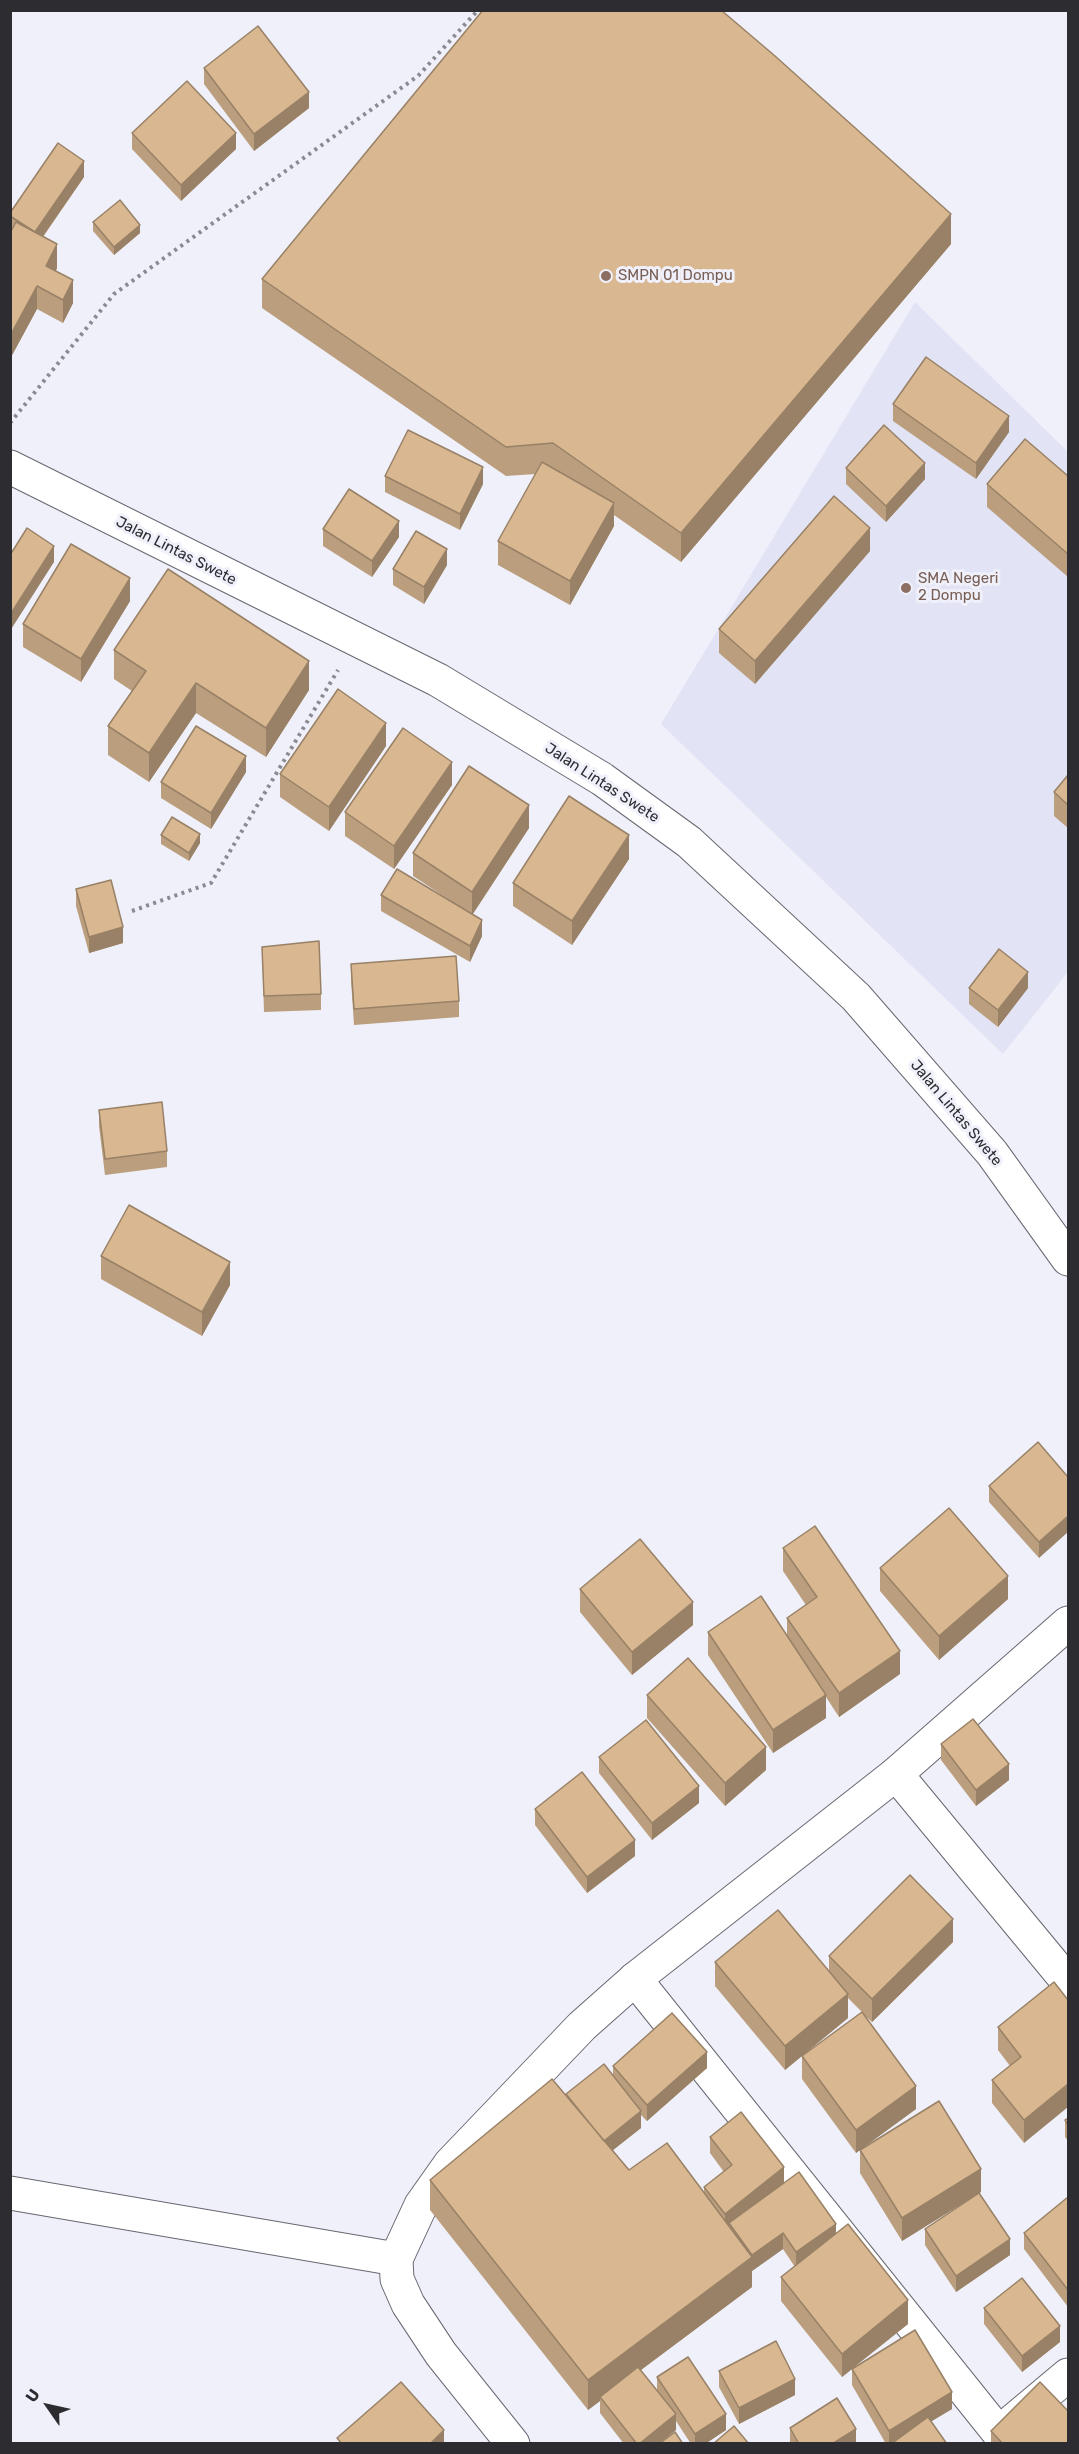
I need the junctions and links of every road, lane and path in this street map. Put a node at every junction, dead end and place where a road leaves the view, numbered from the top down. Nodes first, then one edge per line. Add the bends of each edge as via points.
1 (478, 10) edge
2 (10, 423) edge
3 (10, 467) edge
4 (355, 642) junction
5 (132, 911) dead end
6 (1068, 1259) edge
7 (1068, 1623) edge
8 (896, 1774) junction
9 (635, 1979) junction
10 (1068, 1982) edge
11 (10, 2193) edge
12 (396, 2259) junction
13 (1068, 2375) edge
14 (992, 2438) edge
15 (513, 2444) edge

1 - 2 path via 418,76 114,294
3 - 4 main road, Jalan Lintas Swete
4 - 5 path via 211,883
4 - 6 main road, Jalan Lintas Swete via 438,680 592,773 689,842 856,997 992,1153
7 - 8 main road
8 - 9 main road
8 - 10 main road
9 - 12 main road via 582,2026 450,2164 421,2205
9 - 14 main road
11 - 12 main road
12 - 15 main road via 397,2279 408,2304 441,2354
13 - 14 main road

